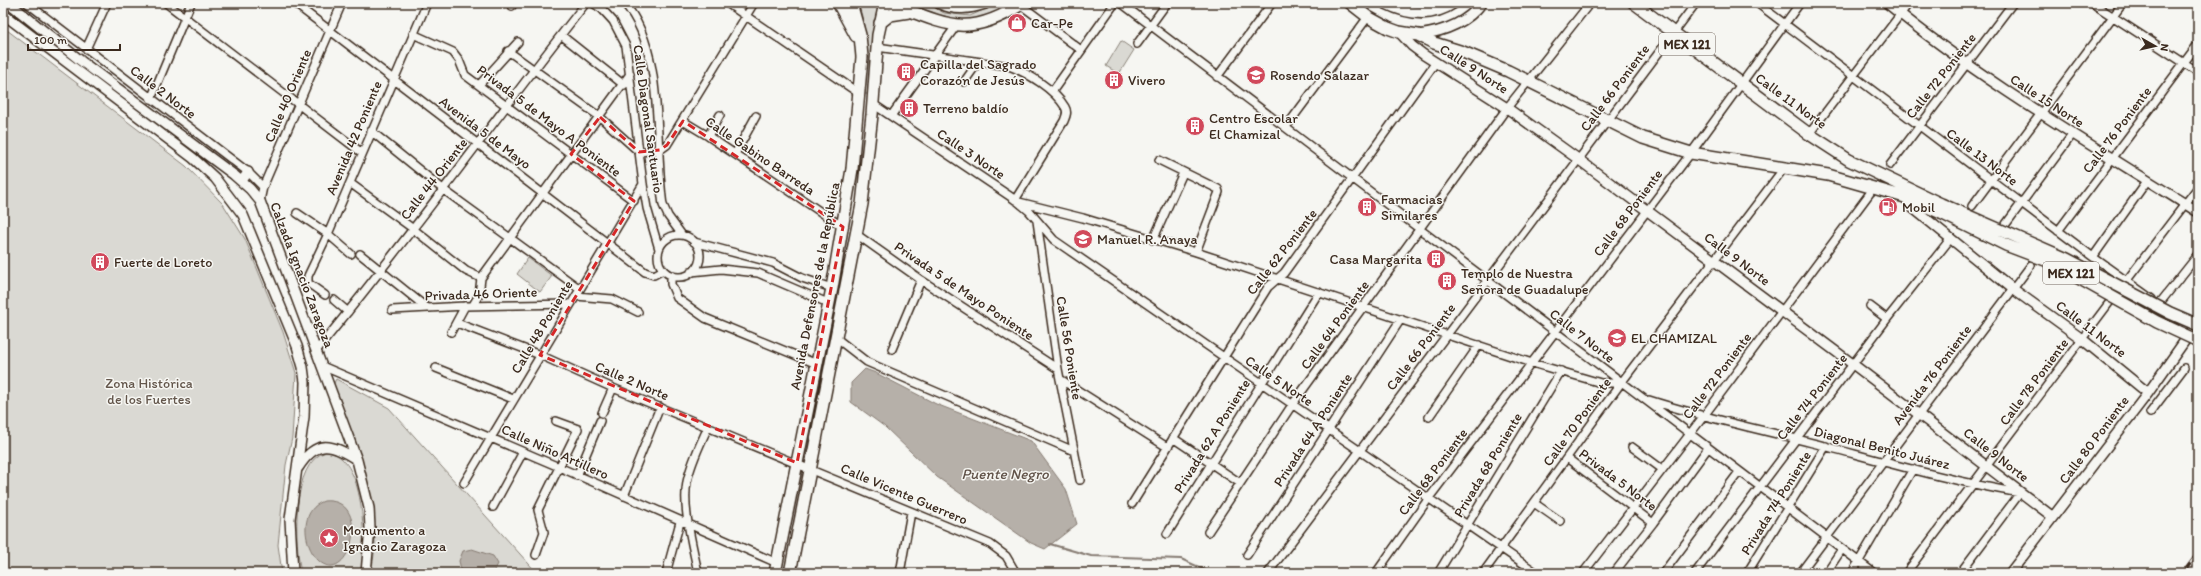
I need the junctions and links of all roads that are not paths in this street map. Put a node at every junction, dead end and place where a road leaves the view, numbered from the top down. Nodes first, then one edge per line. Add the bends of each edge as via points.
1 (9, 3) edge
2 (27, 3) edge
3 (107, 3) edge
4 (166, 3) edge
5 (191, 3) edge
6 (294, 3) edge
7 (342, 3) edge
8 (427, 3) edge
9 (586, 3) edge
10 (593, 3) edge
11 (624, 3) edge
12 (727, 3) edge
13 (754, 3) edge
14 (838, 3) edge
15 (851, 3) edge
16 (885, 3) edge
17 (890, 3) edge
18 (940, 3) edge
19 (985, 3) edge
20 (1115, 3) edge
21 (1121, 3) edge
22 (1167, 3) edge
23 (1272, 3) edge
24 (1350, 3) edge
25 (1386, 3) edge
26 (1453, 3) edge
27 (1482, 3) edge
28 (1590, 3) edge
29 (1634, 3) edge
30 (1696, 3) edge
31 (1757, 3) edge
32 (1800, 3) edge
33 (1887, 3) edge
34 (1909, 3) edge
35 (2013, 3) edge
36 (2092, 3) edge
37 (2123, 3) edge
38 (1022, 4) edge
39 (975, 5) edge
40 (914, 12) junction
41 (3, 14) edge
42 (1900, 14) junction
43 (746, 16) junction
44 (184, 17) junction
45 (1368, 17) junction
46 (2113, 17) junction
47 (880, 24) junction
48 (1151, 24) junction
49 (1785, 24) junction
50 (956, 26) junction
51 (331, 30) junction
52 (1399, 32) junction
53 (413, 34) junction
54 (1673, 34) junction
55 (561, 35) junction
56 (1418, 35) junction
57 (518, 42) dead end
58 (1137, 44) dead end
59 (2198, 44) edge
60 (877, 47) junction
61 (862, 48) junction
62 (86, 50) junction
63 (1081, 50) junction
64 (508, 51) junction
65 (936, 55) junction
66 (975, 61) junction
67 (1436, 62) junction
68 (2184, 62) junction
69 (1966, 64) junction
70 (534, 69) junction
71 (2198, 72) edge
72 (630, 74) junction
73 (1854, 76) junction
74 (1217, 77) junction
75 (392, 80) junction
76 (964, 82) dead end
77 (1529, 82) junction
78 (1740, 83) junction
79 (479, 85) junction
80 (624, 85) junction
81 (1052, 92) junction
82 (860, 94) junction
83 (151, 99) junction
84 (873, 104) junction
85 (298, 105) junction
86 (506, 105) junction
87 (1507, 108) junction
88 (720, 115) dead end
89 (2040, 115) junction
90 (756, 116) dead end
91 (891, 116) junction
92 (600, 117) junction
93 (683, 121) junction
94 (1607, 121) junction
95 (1919, 126) junction
96 (1286, 127) junction
97 (371, 131) junction
98 (1809, 134) junction
99 (2072, 135) junction
100 (708, 136) junction
101 (477, 144) junction
102 (660, 150) junction
103 (639, 152) junction
104 (362, 153) junction
105 (1691, 153) junction
106 (571, 154) junction
107 (735, 154) junction
108 (1578, 159) junction
109 (2111, 159) junction
110 (1159, 160) dead end
111 (1890, 166) dead end
112 (248, 172) junction
113 (1781, 172) dead end
114 (1183, 173) junction
115 (1353, 179) junction
116 (1991, 180) junction
117 (242, 181) junction
118 (2147, 182) junction
119 (350, 183) junction
120 (643, 184) junction
121 (263, 187) junction
122 (2198, 187) edge
123 (444, 190) junction
124 (543, 192) junction
125 (1870, 193) dead end
126 (1905, 197) junction
127 (634, 200) junction
128 (260, 201) junction
129 (1016, 201) junction
130 (2021, 203) junction
131 (2185, 204) junction
132 (1972, 206) dead end
133 (1941, 209) junction
134 (1646, 210) junction
135 (2198, 212) edge
136 (297, 213) dead end
137 (1037, 221) junction
138 (2006, 224) dead end
139 (843, 227) junction
140 (412, 228) junction
141 (1420, 231) junction
142 (2058, 231) junction
143 (328, 234) junction
144 (856, 234) junction
145 (682, 235) junction
146 (509, 237) junction
147 (1950, 238) junction
148 (1153, 240) junction
149 (694, 242) junction
150 (608, 245) junction
151 (659, 249) junction
152 (1196, 252) junction
153 (351, 254) dead end
154 (360, 254) dead end
155 (2198, 254) edge
156 (2093, 258) junction
157 (1714, 261) junction
158 (2031, 265) dead end
159 (380, 270) junction
160 (663, 270) junction
161 (691, 272) junction
162 (670, 275) junction
163 (480, 278) junction
164 (1276, 279) junction
165 (1487, 279) junction
166 (922, 280) junction
167 (2126, 281) junction
168 (832, 288) junction
169 (580, 289) junction
170 (2013, 289) junction
171 (1319, 292) junction
172 (325, 294) dead end
173 (576, 296) junction
174 (334, 300) dead end
175 (828, 303) junction
176 (571, 304) junction
177 (2160, 304) junction
178 (469, 306) junction
179 (1870, 306) dead end
180 (1364, 307) junction
181 (427, 308) junction
182 (392, 310) dead end
183 (348, 312) junction
184 (638, 312) dead end
185 (1782, 312) junction
186 (1401, 319) junction
187 (1887, 319) junction
188 (2198, 322) edge
189 (457, 323) junction
190 (2198, 326) edge
191 (1555, 331) junction
192 (451, 332) dead end
193 (1447, 335) junction
194 (836, 338) junction
195 (2082, 339) junction
196 (2198, 341) edge
197 (1479, 345) junction
198 (892, 349) dead end
199 (316, 351) junction
200 (540, 355) junction
201 (1224, 359) junction
202 (1532, 363) junction
203 (817, 364) junction
204 (1854, 365) junction
205 (322, 366) junction
206 (436, 368) dead end
207 (2184, 368) dead end
208 (1058, 369) junction
209 (1561, 371) junction
210 (1060, 379) junction
211 (1621, 383) junction
212 (1261, 384) junction
213 (613, 388) junction
214 (2148, 393) junction
215 (1645, 398) junction
216 (513, 399) junction
217 (2159, 401) junction
218 (1292, 405) junction
219 (660, 407) junction
220 (602, 413) dead end
221 (2150, 413) dead end
222 (1920, 416) junction
223 (1429, 417) dead end
224 (1703, 417) junction
225 (556, 421) dead end
226 (600, 421) dead end
227 (708, 427) junction
228 (1329, 431) junction
229 (1690, 434) junction
230 (490, 438) junction
231 (1173, 438) junction
232 (1795, 440) junction
233 (1826, 446) junction
234 (1167, 447) junction
235 (1632, 447) dead end
236 (1708, 448) junction
237 (1074, 451) junction
238 (1358, 451) junction
239 (523, 452) junction
240 (1567, 458) junction
241 (357, 460) junction
242 (1883, 462) junction
243 (797, 463) junction
244 (1210, 463) junction
245 (559, 467) junction
246 (1987, 467) junction
247 (811, 468) junction
248 (1662, 469) junction
249 (1914, 469) junction
250 (1739, 472) junction
251 (296, 473) junction
252 (577, 476) junction
253 (1080, 480) dead end
254 (464, 482) dead end
255 (1240, 483) junction
256 (1972, 485) junction
257 (1760, 487) junction
258 (2020, 493) junction
259 (624, 496) junction
260 (1429, 498) junction
261 (1534, 503) junction
262 (1132, 504) dead end
263 (493, 507) dead end
264 (1633, 508) junction
265 (1788, 508) junction
266 (911, 512) junction
267 (2053, 517) junction
268 (680, 522) junction
269 (1560, 522) dead end
270 (1653, 523) junction
271 (689, 525) junction
272 (1467, 525) junction
273 (1208, 532) dead end
274 (1166, 534) dead end
275 (1827, 538) junction
276 (1502, 548) junction
277 (1842, 549) junction
278 (536, 555) dead end
279 (1248, 555) dead end
280 (1859, 562) junction
281 (776, 568) edge
282 (790, 571) edge
283 (1268, 572) edge
284 (293, 573) edge
285 (366, 573) edge
286 (666, 573) edge
287 (698, 573) edge
288 (801, 573) edge
289 (900, 573) edge
290 (1016, 573) edge
291 (1376, 573) edge
292 (1438, 573) edge
293 (1483, 573) edge
294 (1537, 573) edge
295 (1583, 573) edge
296 (1614, 573) edge
297 (1663, 573) edge
298 (1695, 573) edge
299 (1747, 573) edge
300 (1800, 573) edge
301 (1826, 573) edge
302 (1852, 573) edge
303 (1874, 573) edge
304 (1906, 573) edge
305 (1960, 573) edge
306 (2010, 573) edge

1 - 117 street, Calzada Ignacio Zaragoza via 81,61
2 - 62 street, Calle 2 Norte
3 - 62 street
4 - 44 street
5 - 44 street
6 - 51 street, Avenida 5 de Mayo
7 - 51 street, Calle 40 Oriente
8 - 53 street, Avenida 42 Poniente
9 - 55 street, Calle 44 Oriente
10 - 72 street, Calle Diagonal Santuario via 605,12 619,30 626,46
11 - 102 street, Calle Diagonal Santuario via 644,34 654,88
12 - 43 street
13 - 43 street
14 - 61 main road
15 - 61 main road, Avenida Defensores de la República
16 - 47 main road, Avenida Defensores de la República
17 - 40 main road
18 - 39 main road via 956,8
19 - 39 main road
20 - 63 street
21 - 48 street, Calle 7 Norte
22 - 48 street
23 - 74 street
24 - 45 main road, Calle 9 Norte
25 - 26 main road via 1416,13 1438,11
27 - 56 street via 1468,17 1449,28 1437,33
28 - 77 street, Calle 64 Poniente
29 - 54 main road, Calle 11 Norte / MEX 121
30 - 54 street, Calle 66 Poniente
31 - 49 street, Calle 13 Norte
32 - 49 street, Calle 68 Poniente
33 - 42 street, Calle 15 Norte
34 - 42 street
35 - 69 street, Calle 72 Poniente
36 - 46 street
37 - 46 street
38 - 50 main road via 982,24
38 - 63 street
40 - 47 main road via 895,13
40 - 50 main road
41 - 251 street via 192,158 215,178 240,210 297,346 303,367 304,417
42 - 69 street, Calle 15 Norte
42 - 73 street
43 - 82 street
43 - 93 street
44 - 83 street
44 - 85 street
45 - 52 main road, Calle 9 Norte
45 - 96 street
46 - 68 street
46 - 89 street
47 - 60 main road, Avenida Defensores de la República
48 - 58 street
48 - 74 street, Calle 7 Norte
49 - 73 street, Calle 13 Norte
49 - 78 street, Calle 68 Poniente
50 - 65 street
51 - 75 street, Avenida 5 de Mayo
51 - 85 street, Calle 40 Oriente
52 - 56 main road, Calle 9 Norte
52 - 67 street, Calle 9 Norte via 1412,46
53 - 75 street, Avenida 42 Poniente
53 - 79 street, Privada 5 de Mayo A Poniente via 453,52 460,60 465,75
54 - 78 main road, Calle 11 Norte / MEX 121
54 - 94 street, Calle 66 Poniente
55 - 70 street, Calle 44 Oriente
55 - 80 street
56 - 77 main road, Calle 9 Norte via 1483,60
57 - 64 street
59 - 68 street, Calle 76 Poniente
60 - 65 street
60 - 84 main road, Avenida Defensores de la República
61 - 82 main road, Avenida Defensores de la República
62 - 83 street, Calle 2 Norte
63 - 81 street
64 - 70 street
64 - 79 street
65 - 66 street
65 - 91 street
66 - 76 street via 974,68
66 - 81 street via 1018,69
67 - 87 street, Calle 9 Norte
67 - 115 street, Calle 62 Poniente
68 - 71 street
68 - 109 street, Calle 76 Poniente
69 - 89 street, Calle 15 Norte
69 - 95 street, Calle 72 Poniente
70 - 86 street, Calle 44 Oriente
70 - 92 street
72 - 80 street
72 - 103 street, Calle Diagonal Santuario
73 - 95 street, Calle 13 Norte
73 - 98 street
74 - 96 street, Calle 7 Norte
75 - 97 street, Avenida 42 Poniente
75 - 101 street, Avenida 5 de Mayo
77 - 87 street, Calle 64 Poniente
77 - 94 main road, Calle 9 Norte
78 - 98 main road, Calle 11 Norte / MEX 121
78 - 105 street, Calle 68 Poniente
79 - 86 street, Privada 5 de Mayo A Poniente
80 - 92 street
81 - 129 street via 1067,113
82 - 139 main road, Avenida Defensores de la República
83 - 112 street, Calle 2 Norte
84 - 91 street, Calle 3 Norte
84 - 144 main road, Avenida Defensores de la República via 866,174
85 - 104 street
85 - 121 street, Calle 40 Oriente
86 - 101 street, Calle 44 Oriente
86 - 106 street, Privada 5 de Mayo A Poniente
87 - 108 street, Calle 9 Norte
87 - 141 street, Calle 64 Poniente
88 - 100 street
89 - 99 street, Calle 15 Norte
89 - 116 street
90 - 107 street
91 - 129 street, Calle 3 Norte
92 - 103 street
92 - 106 street
93 - 100 street, Calle Gabino Barreda
93 - 102 street via 667,145
94 - 105 main road, Calle 9 Norte via 1643,138
94 - 108 street, Calle 66 Poniente
95 - 111 street, Calle 72 Poniente
95 - 116 street, Calle 13 Norte
96 - 115 street, Calle 7 Norte
97 - 104 street, Avenida 42 Poniente
97 - 123 street
98 - 133 main road, Calle 11 Norte / MEX 121 via 1872,173
99 - 109 street, Calle 15 Norte
99 - 130 street
100 - 107 street, Calle Gabino Barreda
101 - 123 street, Calle 44 Oriente
101 - 124 street, Avenida 5 de Mayo
102 - 103 street
102 - 145 street, Calle Diagonal Santuario via 664,205 668,216
103 - 120 street, Calle Diagonal Santuario
104 - 119 street, Avenida 42 Poniente
105 - 126 main road, Calle 9 Norte via 1828,175
105 - 134 street, Calle 68 Poniente
106 - 124 street
106 - 127 street, Privada 5 de Mayo A Poniente
107 - 139 street, Calle Gabino Barreda
108 - 134 street, Calle 9 Norte
108 - 165 street, Calle 66 Poniente
109 - 118 street, Calle 15 Norte
109 - 142 street, Calle 76 Poniente
110 - 114 street
112 - 117 street
112 - 121 street, Calle 2 Norte
113 - 157 street, Calle 70 Poniente
114 - 148 street
114 - 152 street via 1218,189 1219,196
115 - 141 street, Calle 7 Norte
115 - 164 street, Calle 62 Poniente via 1284,273
116 - 130 street, Calle 13 Norte
116 - 132 street
117 - 128 street, Calzada Ignacio Zaragoza
118 - 131 street, Calle 15 Norte
118 - 156 street
119 - 140 street
119 - 143 street, Avenida 42 Poniente
120 - 127 street, Calle 48 Poniente
120 - 151 street, Calle Diagonal Santuario
121 - 128 street, Calle 40 Oriente
122 - 131 street, Calle 78 Poniente
123 - 140 street, Calle 44 Oriente
123 - 146 street
124 - 146 street
124 - 150 street, Avenida 5 de Mayo
125 - 185 street, Calle 72 Poniente
126 - 133 main road, Calle 9 Norte
126 - 147 street, Calle 11 Norte via 1913,208
127 - 150 street, Calle 48 Poniente
128 - 199 street, Calzada Ignacio Zaragoza
129 - 137 street, Calle 5 Norte
129 - 148 street
130 - 138 street
130 - 142 street, Calle 13 Norte
131 - 135 street, Calle 15 Norte
131 - 167 street, Calle 78 Poniente
133 - 190 main road, MEX 121, bridge via 2066,258 2170,314
133 - 196 main road, MEX 121, bridge via 2006,245 2048,261 2158,322
134 - 157 street, Calle 9 Norte
134 - 191 street, Calle 68 Poniente
136 - 143 street
137 - 201 street, Calle 5 Norte via 1054,240
137 - 208 street, Calle 56 Poniente
139 - 168 main road, Avenida Defensores de la República
140 - 159 street, Calle 44 Oriente
140 - 163 street via 466,271
141 - 165 street, Calle 7 Norte
141 - 180 street, Calle 64 Poniente
142 - 156 street, Calle 13 Norte
143 - 153 street
143 - 172 street, Avenida 42 Poniente via 308,276 308,283
144 - 166 street, Privada 5 de Mayo Poniente
144 - 194 main road, Avenida Defensores de la República
145 - 149 street
145 - 151 street via 665,239
146 - 163 street
146 - 169 street
147 - 170 street, Calle 11 Norte
147 - 187 street, Calle 74 Poniente
148 - 152 street
149 - 161 street via 698,247 699,261
149 - 168 street via 773,263 802,278
150 - 160 street, Avenida 5 de Mayo via 650,275
150 - 169 street, Calle 48 Poniente
151 - 160 street via 658,261
152 - 164 street
154 - 159 street
155 - 177 street
156 - 167 street, Calle 13 Norte
157 - 185 street, Calle 9 Norte
157 - 211 street, Calle 70 Poniente
158 - 170 street
159 - 181 street
159 - 183 street, Calle 44 Oriente
160 - 162 street
161 - 162 street via 681,276
161 - 175 street via 721,269 758,273
162 - 203 street via 677,298 705,318
163 - 178 street via 479,295
164 - 171 street
164 - 201 street, Calle 62 Poniente via 1268,287
165 - 191 street, Calle 7 Norte
165 - 193 street, Calle 66 Poniente
166 - 198 street
166 - 208 street, Privada 5 de Mayo Poniente
167 - 177 street, Calle 13 Norte
167 - 195 street, Calle 78 Poniente
168 - 175 main road, Avenida Defensores de la República
169 - 173 street, Calle 48 Poniente
170 - 195 street, Calle 11 Norte
170 - 222 street, Avenida 76 Poniente
171 - 180 street
171 - 212 street, Privada 62 A Poniente
173 - 176 street, Calle 48 Poniente
173 - 184 street via 612,299
174 - 183 street
175 - 203 main road, Avenida Defensores de la República
176 - 178 street, Privada 46 Oriente
176 - 200 street, Calle 48 Poniente
177 - 188 street, Calle 13 Norte
178 - 181 street, Privada 46 Oriente
178 - 189 street
179 - 187 street
180 - 186 street
180 - 218 street, Calle 64 Poniente
181 - 182 street, Privada 46 Oriente
183 - 199 street, Calle 44 Oriente
185 - 204 street, Calle 9 Norte
185 - 224 street, Calle 72 Poniente
186 - 193 street
186 - 228 street, Privada 64 A Poniente
187 - 204 street, Calle 74 Poniente
188 - 214 street, Calle 80 Poniente
189 - 192 street
189 - 200 street, Calle 2 Norte
191 - 202 street, Calle 68 Poniente
191 - 211 street, Calle 7 Norte
193 - 197 street
193 - 238 street, Calle 66 Poniente
194 - 237 street via 867,362
194 - 247 main road, Avenida Defensores de la República
195 - 214 street, Calle 11 Norte
195 - 246 street, Calle 78 Poniente
197 - 202 street
197 - 223 street
199 - 205 street, Calzada Ignacio Zaragoza
200 - 213 street, Calle 2 Norte
200 - 216 street, Calle 48 Poniente
201 - 212 street, Calle 5 Norte
201 - 231 street, Calle 62 Poniente
202 - 209 street
202 - 260 street, Calle 68 Poniente
203 - 243 main road, Avenida Defensores de la República
204 - 222 street, Calle 9 Norte
204 - 232 street, Calle 74 Poniente
205 - 230 street, Calle Niño Artillero
205 - 241 street, Calzada Ignacio Zaragoza
206 - 216 street
207 - 217 street
208 - 210 street, Calle 56 Poniente
209 - 211 street via 1601,384
209 - 272 street, Privada 68 Poniente
210 - 234 street
210 - 237 street, Calle 56 Poniente
211 - 215 street, Calle 7 Norte
211 - 240 street, Calle 70 Poniente
212 - 218 street, Calle 5 Norte
212 - 244 street, Privada 62 A Poniente
213 - 219 street, Calle 2 Norte
213 - 220 street
214 - 217 street
214 - 267 street, Calle 80 Poniente
215 - 224 street, Diagonal Benito Juárez
215 - 229 street, Calle 7 Norte
216 - 230 street, Calle 48 Poniente
217 - 221 street
218 - 228 street, Calle 5 Norte
218 - 255 street, Calle 64 Poniente
219 - 227 street, Calle 2 Norte
219 - 259 street
222 - 242 street, Avenida 76 Poniente
222 - 246 street, Calle 9 Norte
224 - 229 street, Calle 72 Poniente
224 - 232 street, Diagonal Benito Juárez
225 - 245 street via 578,428
226 - 252 street
227 - 243 street, Calle 2 Norte
227 - 271 street via 687,483
228 - 238 street, Calle 5 Norte
228 - 279 street, Privada 64 A Poniente
229 - 236 street, Calle 7 Norte
229 - 248 street, Calle 72 Poniente
230 - 239 street, Calle Niño Artillero
230 - 254 street, Calle 48 Poniente
231 - 234 street, Calle 62 Poniente
231 - 244 street
232 - 233 street, Diagonal Benito Juárez
232 - 257 street, Calle 74 Poniente
233 - 242 street, Diagonal Benito Juárez
233 - 265 street, Privada 74 Poniente
234 - 262 street, Calle 62 Poniente
235 - 248 street
236 - 250 street, Calle 7 Norte
236 - 270 street
237 - 253 street, Calle 56 Poniente
238 - 260 street, Calle 5 Norte
238 - 283 street, Calle 66 Poniente
239 - 245 street, Calle Niño Artillero
239 - 263 street
240 - 261 street, Calle 70 Poniente
240 - 264 street, Privada 5 Norte
241 - 251 street via 346,452 326,446 318,447
241 - 285 street, Calzada Ignacio Zaragoza via 369,508
242 - 249 street, Diagonal Benito Juárez
242 - 275 street, Avenida 76 Poniente
243 - 247 street, Calle Vicente Guerrero
243 - 281 main road, Avenida Defensores de la República
244 - 255 street
244 - 274 street, Privada 62 A Poniente
245 - 252 street, Calle Niño Artillero
245 - 278 street via 538,510 544,532
246 - 256 street, Calle 78 Poniente
246 - 258 street, Calle 9 Norte
247 - 266 street, Calle Vicente Guerrero
247 - 282 main road, Avenida Defensores de la República
248 - 264 street, Calle 72 Poniente
249 - 256 street, Diagonal Benito Juárez
249 - 280 street
250 - 257 street, Calle 7 Norte
250 - 297 street
251 - 284 street via 289,535
252 - 259 street, Calle Niño Artillero
255 - 273 street, Calle 64 Poniente
256 - 258 street, Diagonal Benito Juárez
256 - 304 street, Calle 78 Poniente
257 - 265 street, Calle 7 Norte
257 - 298 street, Calle 74 Poniente
258 - 267 street, Calle 9 Norte
258 - 305 street
259 - 268 street, Calle Niño Artillero
260 - 272 street, Calle 5 Norte
260 - 291 street, Calle 68 Poniente
261 - 269 street
261 - 276 street, Calle 70 Poniente
264 - 270 street, Privada 5 Norte
264 - 295 street, Calle 72 Poniente
265 - 275 street, Calle 7 Norte
265 - 299 street, Privada 74 Poniente
266 - 289 street
266 - 290 street, Calle Vicente Guerrero via 1001,550
267 - 306 street, Calle 80 Poniente
268 - 271 street, Calle Niño Artillero
268 - 286 street
270 - 296 street
271 - 281 street, Calle Niño Artillero
271 - 287 street
272 - 276 street, Calle 5 Norte
272 - 292 street, Privada 68 Poniente
275 - 277 street, Calle 7 Norte
275 - 300 street, Avenida 76 Poniente
276 - 293 street, Calle 70 Poniente
276 - 294 street, Calle 5 Norte
277 - 280 street, Calle 7 Norte
277 - 301 street
280 - 302 street
280 - 303 street, Calle 7 Norte
282 - 288 street

